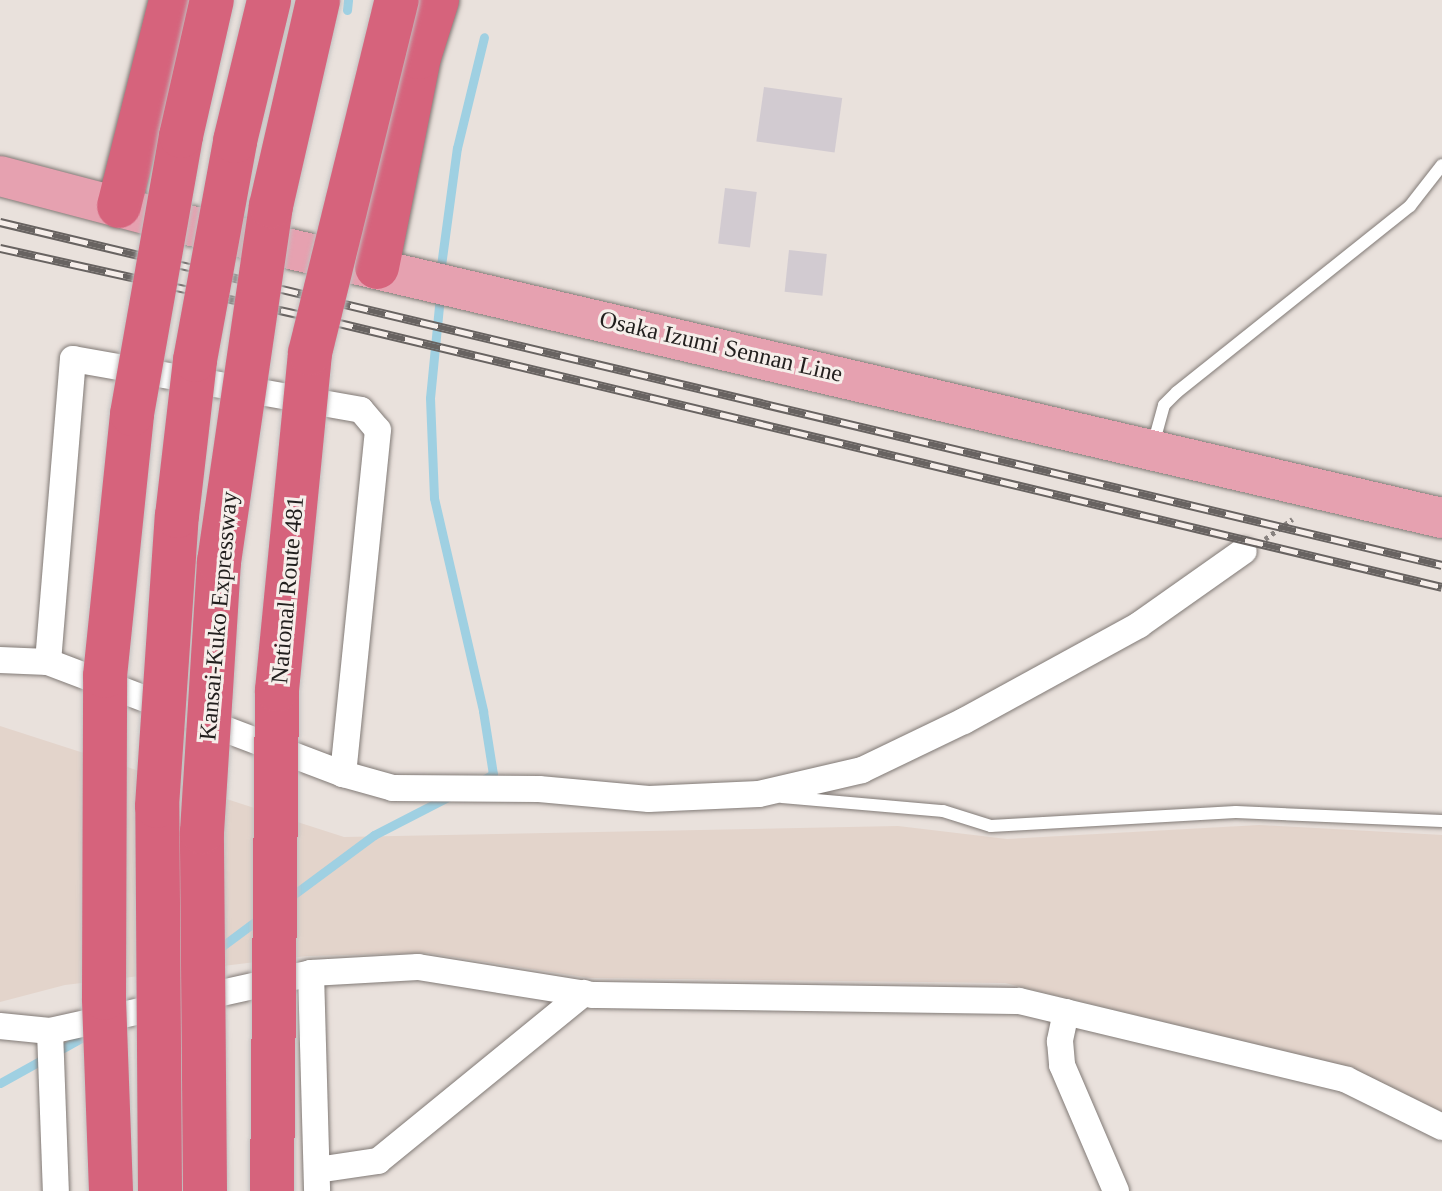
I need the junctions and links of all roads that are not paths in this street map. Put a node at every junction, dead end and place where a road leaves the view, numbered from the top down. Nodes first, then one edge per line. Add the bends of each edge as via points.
1 (171, 0) edge
2 (212, 0) edge
3 (269, 0) edge
4 (318, 0) edge
5 (397, 0) edge
6 (437, 0) edge
7 (1442, 165) edge
8 (0, 176) edge
9 (119, 206) junction
10 (377, 267) junction
11 (1152, 448) junction
12 (1442, 518) edge
13 (1244, 551) dead end
14 (0, 660) edge
15 (48, 662) junction
16 (343, 774) junction
17 (759, 794) junction
18 (1442, 821) edge
19 (311, 973) junction
20 (584, 993) junction
21 (1066, 1012) junction
22 (0, 1026) edge
23 (50, 1031) junction
24 (1442, 1127) edge
25 (317, 1181) edge
26 (56, 1191) edge
27 (111, 1191) edge
28 (160, 1191) edge
29 (205, 1191) edge
30 (272, 1191) edge
31 (1116, 1191) edge

1 - 9 highway
2 - 27 highway, bridge via 181,136 132,414 108,645 104,998
3 - 28 highway, Kansai-Kuko Expressway, bridge via 235,141 195,360 177,516 157,806
4 - 29 highway, Kansai-Kuko Expressway, bridge via 271,206 219,562 202,832
5 - 30 highway, National Route 481, bridge via 310,353 277,690
6 - 10 highway via 419,57
7 - 11 lane via 1410,206 1177,392 1164,405
8 - 9 main road, Osaka Izumi Sennan Line
9 - 10 main road, Osaka Izumi Sennan Line
10 - 11 main road, Osaka Izumi Sennan Line
11 - 12 main road, Osaka Izumi Sennan Line
13 - 17 street via 1139,625 964,721 862,770
14 - 15 street
15 - 16 street
15 - 16 street via 73,359 361,410 378,430
16 - 17 street via 393,788 539,789 649,799
17 - 18 lane via 943,811 991,826 1236,812
19 - 20 street via 418,967
19 - 23 street
19 - 25 street
20 - 21 street via 1019,1001
20 - 25 street via 378,1161
21 - 24 street via 1347,1080
21 - 31 street via 1062,1065
22 - 23 street
23 - 26 street

